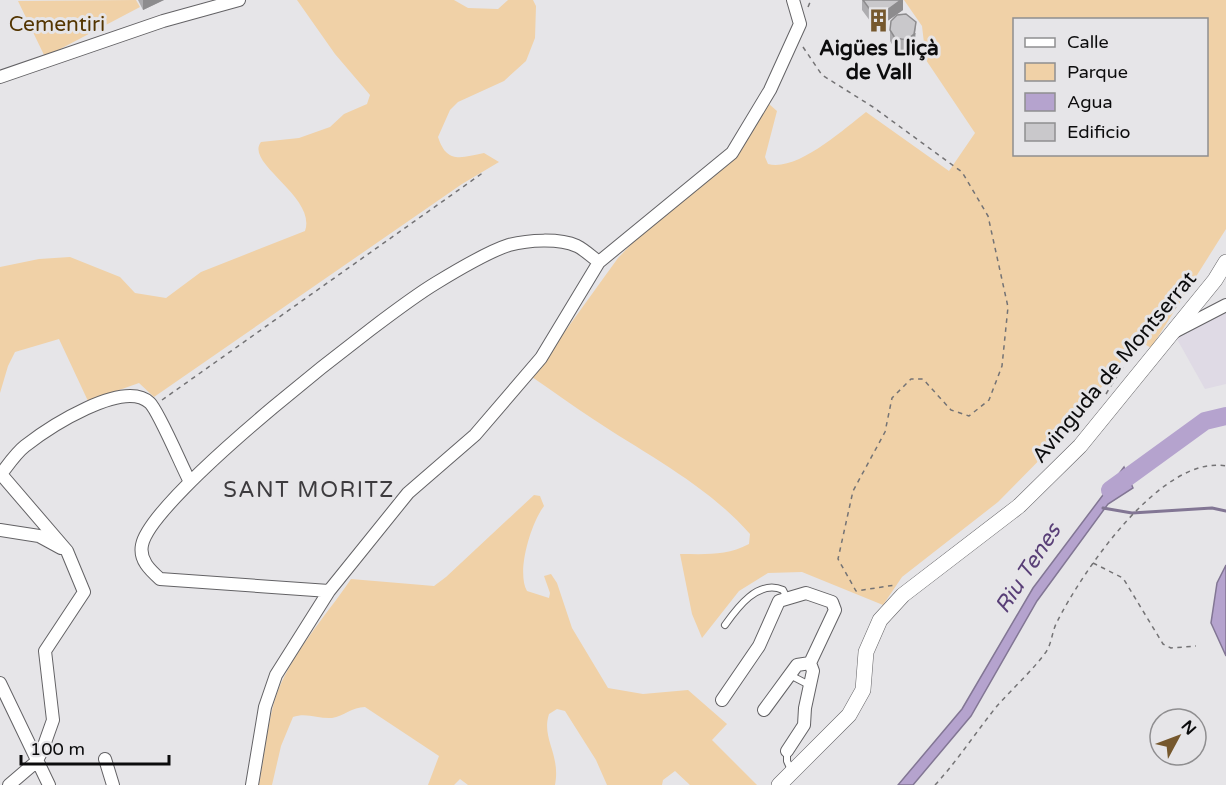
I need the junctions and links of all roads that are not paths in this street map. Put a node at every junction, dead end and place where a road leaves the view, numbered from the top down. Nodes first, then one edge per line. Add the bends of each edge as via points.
1 (239, 0) edge
2 (793, 0) edge
3 (0, 77) edge
4 (599, 262) junction
5 (1226, 262) edge
6 (1226, 305) edge
7 (1173, 332) junction
8 (1, 474) edge
9 (190, 482) junction
10 (0, 530) edge
11 (67, 551) junction
12 (329, 591) junction
13 (787, 598) junction
14 (725, 625) dead end
15 (810, 663) junction
16 (790, 675) junction
17 (0, 683) edge
18 (811, 686) junction
19 (722, 700) dead end
20 (764, 710) dead end
21 (788, 751) joint
22 (105, 759) dead end
23 (36, 762) junction
24 (792, 772) junction
25 (9, 785) edge
26 (49, 785) edge
27 (113, 785) edge
28 (252, 785) edge
29 (779, 785) edge

1 - 3 street via 163,21
2 - 4 street via 800,24 770,90 732,153
4 - 9 street via 576,246 545,241 509,246 436,283 331,359
4 - 12 street via 541,358 475,435 408,493
5 - 7 street, Avinguda de Montserrat
6 - 7 street
7 - 24 street, Avinguda de Montserrat via 1080,446 1019,506 903,595 880,620 866,652 863,690 849,715
8 - 9 street via 23,447 64,421 109,398 133,395 150,403
8 - 11 street
9 - 12 street via 157,519 142,544 145,565 160,579
10 - 11 street via 39,536
11 - 23 street via 84,591 45,651 53,720
12 - 28 street via 276,675 265,707
13 - 14 lane via 778,588 757,592
13 - 15 street via 806,593 816,595 836,608
13 - 19 street via 775,606 759,646
15 - 16 street via 797,665
15 - 18 street
16 - 18 lane
16 - 20 street
17 - 23 street
18 - 21 street via 804,725
21 - 24 lane
22 - 27 street
23 - 25 street
23 - 26 street
24 - 29 street, Avinguda de Montserrat

